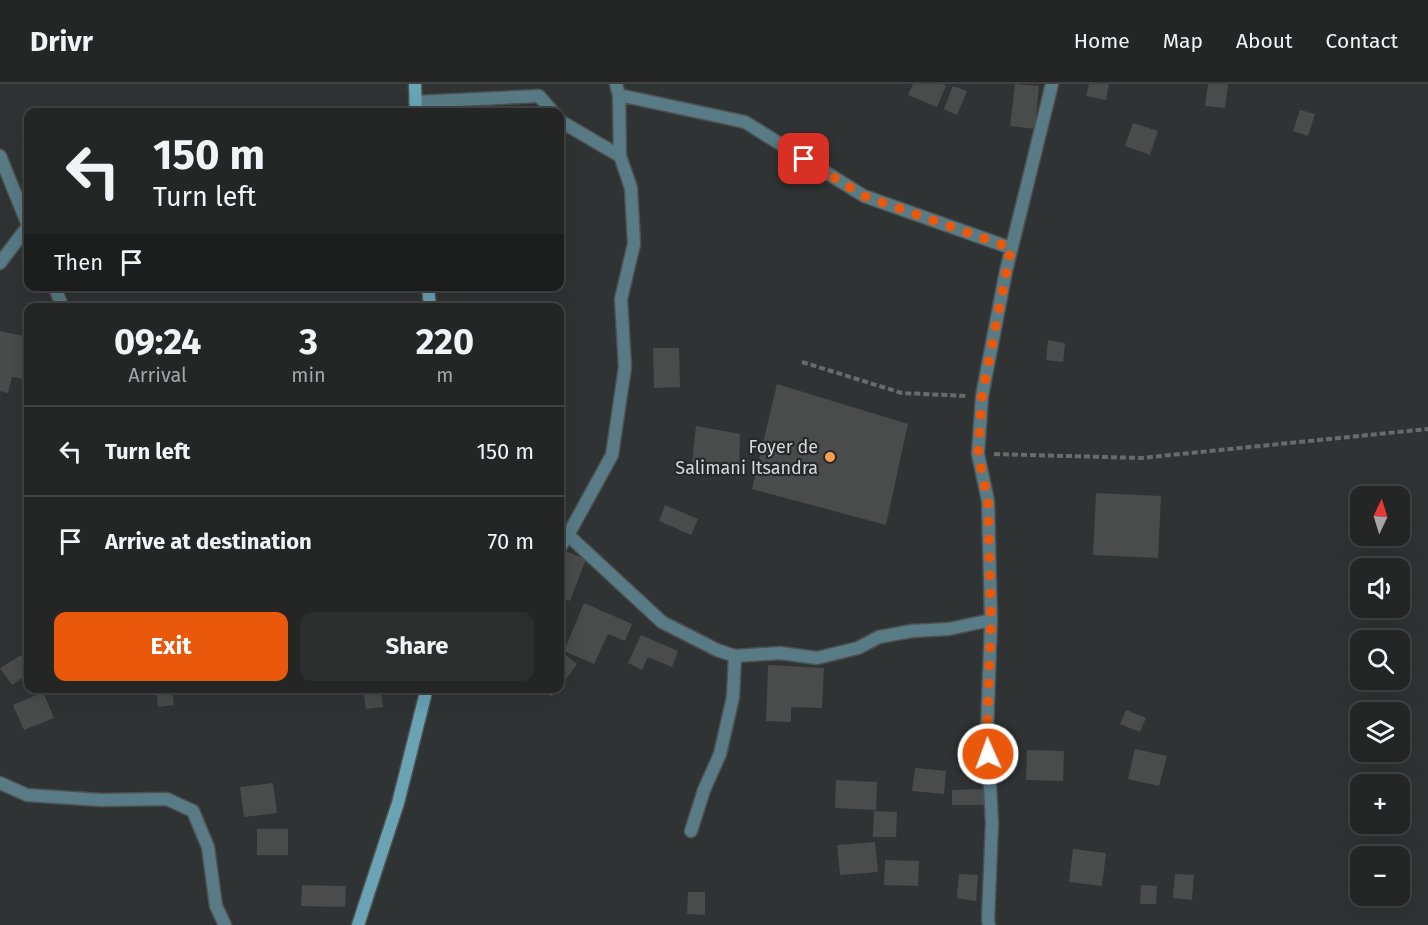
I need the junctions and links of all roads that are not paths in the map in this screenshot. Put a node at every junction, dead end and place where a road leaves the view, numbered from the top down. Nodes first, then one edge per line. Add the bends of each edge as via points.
1 (415, 84) edge
2 (1052, 84) edge
3 (618, 89) edge
4 (416, 107) edge
5 (550, 108) edge
6 (564, 123) edge
7 (0, 156) edge
8 (620, 156) junction
9 (24, 215) edge
10 (24, 230) edge
11 (1011, 248) junction
12 (0, 263) edge
13 (568, 535) junction
14 (564, 541) edge
15 (991, 620) junction
16 (735, 656) junction
17 (426, 693) edge
18 (0, 783) edge
19 (691, 831) dead end
20 (225, 925) edge
21 (358, 925) edge
22 (989, 925) edge

1 - 4 main road
2 - 11 street
3 - 8 street
3 - 11 street via 745,122 864,196
4 - 5 street via 539,96
6 - 8 street
7 - 9 street
8 - 13 street via 631,188 634,244 621,299 625,367 612,455
10 - 12 street
11 - 15 street via 982,396 978,454 988,501
13 - 14 street
13 - 16 street via 662,622
15 - 16 street via 879,638 858,648 817,658 780,653
15 - 22 street via 987,731 992,823
16 - 19 street via 732,697 720,754
17 - 21 main road via 398,803
18 - 20 street via 27,795 167,799 193,811 208,847 216,906

